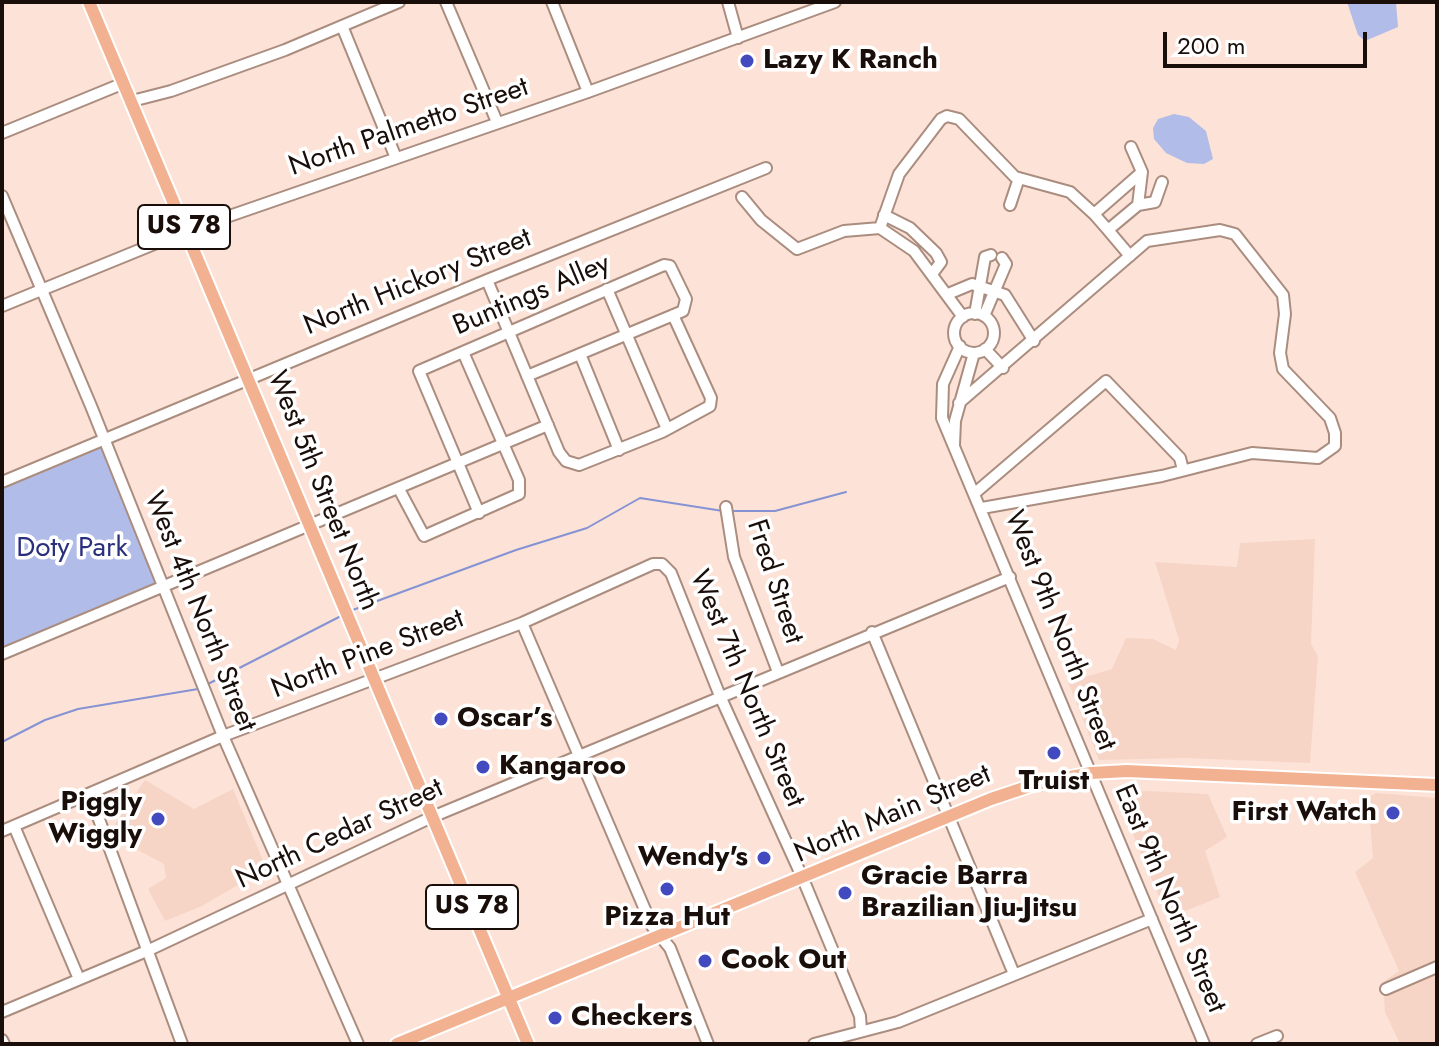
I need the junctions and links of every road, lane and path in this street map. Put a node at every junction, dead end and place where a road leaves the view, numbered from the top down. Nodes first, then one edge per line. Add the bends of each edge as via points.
1 (89, 2) edge
2 (399, 2) edge
3 (446, 2) edge
4 (552, 2) edge
5 (728, 2) edge
6 (828, 3) edge
7 (342, 26) junction
8 (738, 38) junction
9 (124, 83) junction
10 (588, 92) junction
11 (132, 101) junction
12 (497, 122) junction
13 (2, 133) edge
14 (1131, 147) dead end
15 (396, 158) junction
16 (766, 168) dead end
17 (1142, 172) junction
18 (1019, 178) junction
19 (1162, 182) dead end
20 (2, 196) edge
21 (742, 197) dead end
22 (1010, 205) dead end
23 (1138, 205) junction
24 (1094, 214) junction
25 (884, 215) junction
26 (880, 228) junction
27 (1108, 230) junction
28 (186, 231) junction
29 (1130, 256) junction
30 (932, 274) junction
31 (487, 280) junction
32 (979, 285) junction
33 (41, 289) junction
34 (607, 289) junction
35 (995, 291) junction
36 (948, 294) junction
37 (2, 306) edge
38 (673, 315) junction
39 (980, 315) junction
40 (963, 317) junction
41 (508, 332) junction
42 (627, 335) junction
43 (1034, 341) junction
44 (960, 346) junction
45 (980, 351) junction
46 (463, 352) junction
47 (580, 354) junction
48 (1003, 368) junction
49 (527, 376) junction
50 (250, 379) junction
51 (959, 403) junction
52 (949, 422) junction
53 (548, 425) junction
54 (667, 429) junction
55 (103, 440) junction
56 (501, 444) junction
57 (619, 450) junction
58 (458, 463) junction
59 (1183, 470) junction
60 (2, 482) edge
61 (399, 489) junction
62 (975, 493) junction
63 (726, 507) dead end
64 (982, 508) junction
65 (479, 513) junction
66 (309, 528) junction
67 (662, 564) joint
68 (1010, 577) junction
69 (164, 588) junction
70 (522, 623) junction
71 (872, 632) junction
72 (2, 654) edge
73 (778, 672) junction
74 (372, 678) junction
75 (720, 696) junction
76 (223, 736) junction
77 (579, 756) junction
78 (1091, 773) junction
79 (1437, 785) edge
80 (90, 795) junction
81 (951, 816) junction
82 (432, 817) junction
83 (14, 826) junction
84 (2, 831) edge
85 (803, 879) junction
86 (289, 884) junction
87 (1152, 919) junction
88 (662, 937) junction
89 (149, 950) junction
90 (1437, 967) edge
91 (1014, 974) junction
92 (79, 979) junction
93 (1386, 989) dead end
94 (511, 998) junction
95 (2, 1012) edge
96 (861, 1030) junction
97 (1277, 1036) dead end
98 (182, 1044) edge
99 (358, 1044) edge
100 (397, 1044) edge
101 (528, 1044) edge
102 (708, 1044) edge
103 (814, 1044) edge
104 (1204, 1044) edge
105 (1257, 1044) edge

1 - 9 main road, West 5th Street North / US 78
2 - 7 street
3 - 12 street
4 - 10 street
5 - 8 street
6 - 8 street, North Palmetto Street
7 - 11 street
7 - 15 street
8 - 10 street, North Palmetto Street
9 - 11 main road, West 5th Street North / US 78
9 - 13 street
10 - 12 street, North Palmetto Street
11 - 28 main road, West 5th Street North / US 78
12 - 15 street, North Palmetto Street
14 - 17 street
15 - 28 street, North Palmetto Street
16 - 31 street, North Hickory Street
17 - 23 street
17 - 24 street
18 - 22 street
18 - 24 street via 1070,192
18 - 25 street via 959,119 947,116 899,174
19 - 23 street via 1155,202
20 - 33 street, West 4th North Street
21 - 26 street via 797,249 844,231
23 - 27 street
24 - 27 street
25 - 26 street
25 - 30 street via 910,228 936,253 941,262
26 - 30 street via 914,251
27 - 29 street
28 - 33 street, North Palmetto Street
28 - 50 main road, West 5th Street North / US 78
29 - 43 street, West 9th North Street
29 - 59 street, West 9th North Street via 1156,239 1220,230 1235,234 1283,295 1283,369 1330,418 1335,433 1335,446 1318,458 1252,453
30 - 36 street
31 - 41 street
31 - 50 street, North Hickory Street
32 - 35 street
32 - 35 street via 985,257 996,256 1006,264
32 - 36 street
32 - 39 street
33 - 37 street, North Palmetto Street
33 - 55 street, West 4th North Street
34 - 38 street, Buntings Alley via 670,266 686,299 683,311
34 - 41 street, Buntings Alley
34 - 42 street
35 - 39 street
35 - 43 street via 1013,304
36 - 40 street
38 - 42 street
38 - 54 street via 711,402 700,414
39 - 40 street
39 - 45 street via 994,332
40 - 44 street via 955,331
41 - 46 street, Buntings Alley
41 - 49 street
42 - 47 street
42 - 54 street
43 - 48 street, West 9th North Street
44 - 45 street
44 - 52 street via 940,400
45 - 48 street
45 - 51 street
46 - 56 street
46 - 58 street, Buntings Alley via 419,371
47 - 49 street
47 - 57 street
48 - 51 street, West 9th North Street
49 - 53 street
50 - 55 street, North Hickory Street
50 - 66 main road, West 5th Street North / US 78
51 - 52 street
52 - 62 street, West 9th North Street
53 - 56 street
53 - 57 street via 566,461 579,465
54 - 57 street
55 - 60 street, North Hickory Street
55 - 69 street, West 4th North Street
56 - 58 street
56 - 65 street via 521,488 519,494
58 - 61 street
58 - 65 street
59 - 62 street via 1180,458 1106,381
59 - 64 street, West 9th North Street
61 - 65 street via 424,536
61 - 66 street
62 - 64 street, West 9th North Street
63 - 73 street, Fred Street via 730,543
64 - 68 street, West 9th North Street
66 - 69 street
66 - 74 main road, West 5th Street North / US 78
67 - 70 street, North Pine Street
67 - 75 street, West 7th North Street via 671,573
68 - 71 street, North Cedar Street
68 - 78 street, West 9th North Street
69 - 72 street
69 - 76 street, West 4th North Street
70 - 74 street, North Pine Street
70 - 77 street
71 - 73 street, North Cedar Street
71 - 81 street
73 - 75 street, North Cedar Street
74 - 76 street, North Pine Street
74 - 82 main road, West 5th Street North / US 78
75 - 77 street, North Cedar Street
75 - 85 street, West 7th North Street
76 - 80 street, North Pine Street
76 - 86 street, West 4th North Street
77 - 82 street, North Cedar Street
77 - 88 street via 652,926
78 - 79 main road, North Main Street
78 - 81 main road, North Main Street via 1011,792
78 - 87 street, East 9th North Street
80 - 83 street, North Pine Street
80 - 89 street
81 - 85 main road, North Main Street
81 - 91 street
82 - 86 street, North Cedar Street
82 - 94 main road, West 5th Street North / US 78
83 - 84 street, North Pine Street
83 - 92 street
85 - 88 main road, North Main Street
85 - 96 street, West 7th North Street via 860,1016
86 - 89 street, North Cedar Street
86 - 99 street, West 4th North Street
87 - 91 street
87 - 104 street, East 9th North Street
88 - 94 main road, North Main Street
88 - 102 street
89 - 92 street, North Cedar Street
89 - 98 street
90 - 93 street
91 - 96 street via 898,1022
92 - 95 street, North Cedar Street
94 - 100 main road, North Main Street
94 - 101 main road, US 78
96 - 103 street
97 - 105 street

